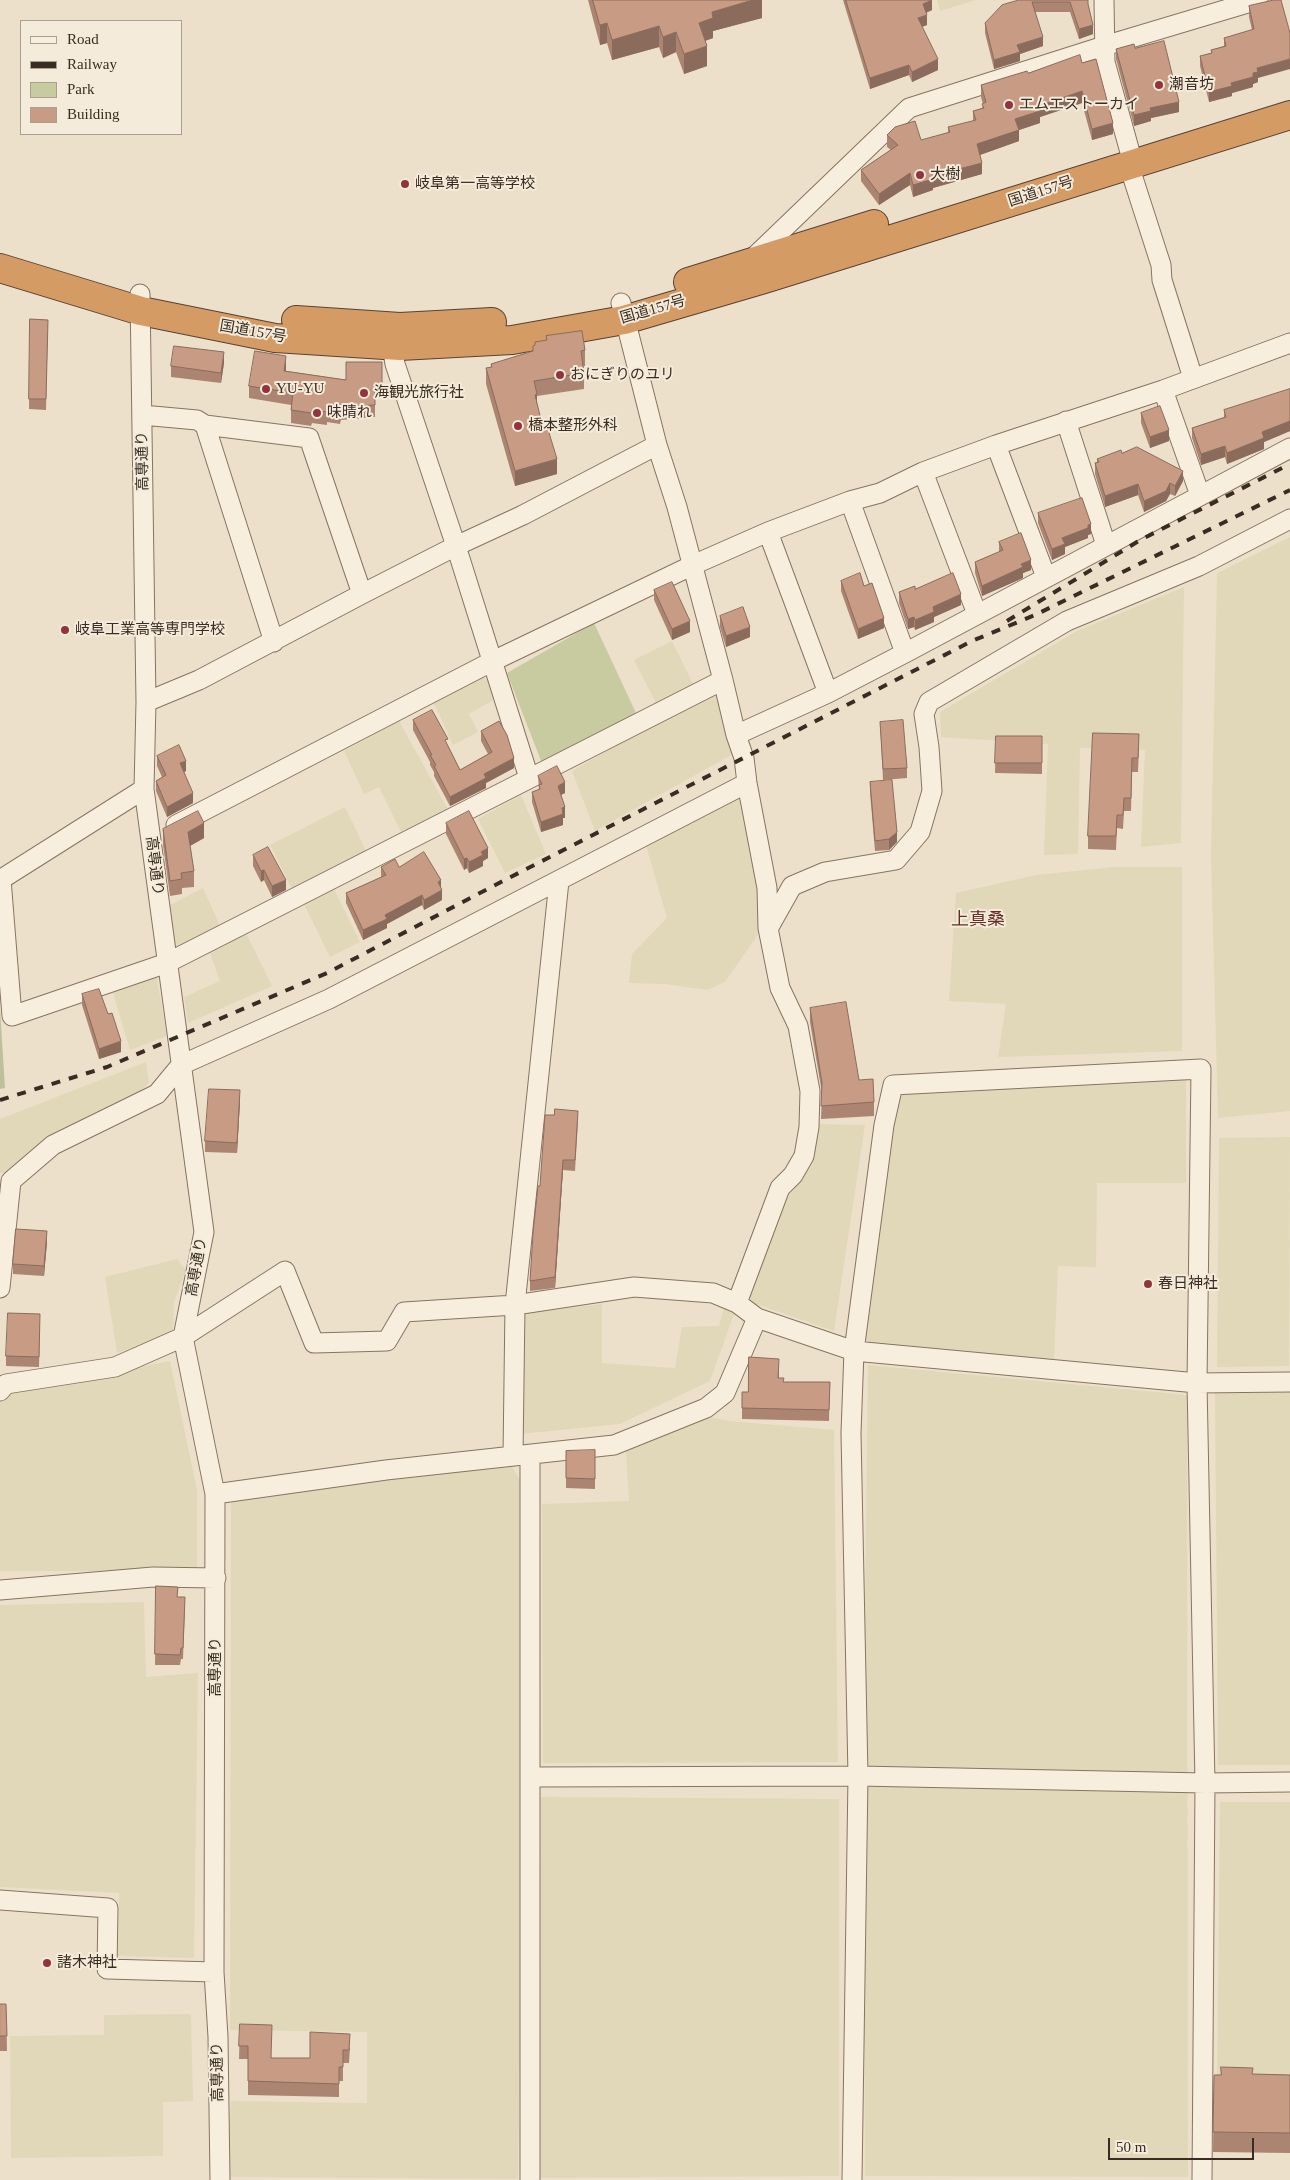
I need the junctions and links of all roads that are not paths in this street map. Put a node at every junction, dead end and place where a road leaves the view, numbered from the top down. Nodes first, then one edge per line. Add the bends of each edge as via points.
1 (1104, 0) edge
2 (1258, 0) edge
3 (1104, 46) junction
4 (1290, 97) edge
5 (1290, 115) edge
6 (1131, 155) junction
7 (0, 252) edge
8 (748, 262) junction
9 (0, 268) edge
10 (140, 302) junction
11 (622, 311) junction
12 (1290, 343) edge
13 (392, 346) junction
14 (1193, 378) junction
15 (1163, 390) junction
16 (142, 415) junction
17 (1066, 421) junction
18 (205, 425) junction
19 (656, 445) junction
20 (996, 445) junction
21 (1290, 448) edge
22 (923, 472) junction
23 (1200, 496) junction
24 (850, 501) junction
25 (1290, 519) edge
26 (768, 532) junction
27 (1106, 545) junction
28 (456, 546) junction
29 (693, 566) junction
30 (1046, 577) junction
31 (362, 594) junction
32 (977, 614) junction
33 (274, 642) junction
34 (905, 653) junction
35 (492, 662) junction
36 (723, 680) junction
37 (828, 693) junction
38 (146, 702) junction
39 (736, 735) junction
40 (530, 778) junction
41 (747, 783) junction
42 (144, 788) junction
43 (151, 838) junction
44 (0, 879) edge
45 (560, 881) junction
46 (768, 928) junction
47 (167, 963) junction
48 (182, 1065) junction
49 (0, 1288) edge
50 (515, 1304) junction
51 (737, 1304) junction
52 (757, 1318) junction
53 (183, 1337) junction
54 (854, 1350) junction
55 (1290, 1382) edge
56 (1197, 1383) junction
57 (0, 1391) edge
58 (522, 1456) junction
59 (215, 1494) junction
60 (216, 1578) junction
61 (0, 1590) edge
62 (858, 1776) junction
63 (531, 1777) junction
64 (1290, 1782) edge
65 (1205, 1783) junction
66 (0, 1900) edge
67 (214, 1972) junction
68 (220, 2180) edge
69 (530, 2180) edge
70 (852, 2180) edge
71 (1202, 2180) edge

1 - 3 street
2 - 3 street
3 - 6 street via 1105,62
3 - 8 street via 910,108
4 - 6 highway, 国道157号
5 - 6 highway, 国道157号
6 - 8 highway, 国道157号
6 - 11 highway, 国道157号 via 774,276
6 - 14 street via 1133,178
7 - 10 highway, 国道157号
8 - 11 highway, 国道157号
9 - 10 highway, 国道157号
10 - 11 highway, 国道157号 via 276,319 400,327 509,322
10 - 13 highway, 国道157号 via 275,338
10 - 16 street, 高専通り
11 - 13 highway, 国道157号 via 512,340
11 - 19 street
12 - 14 street
13 - 28 street via 395,364
14 - 15 street
15 - 17 street
15 - 23 street
16 - 18 street via 198,420
16 - 38 street, 高専通り
17 - 20 street
17 - 27 street
18 - 31 street via 309,438
18 - 33 street
19 - 28 street via 523,515
19 - 29 street
20 - 22 street
20 - 30 street
21 - 23 street
22 - 24 street via 880,492
22 - 32 street
23 - 27 street
24 - 26 street
24 - 34 street
25 - 46 street via 1199,566 1067,621 930,702 924,714 932,791 920,832 896,860 825,872 792,886
26 - 29 street
26 - 37 street
27 - 30 street
28 - 31 street
28 - 35 street
29 - 35 street
29 - 36 street
30 - 32 street
31 - 33 street
32 - 34 street
33 - 38 street via 200,680
34 - 37 street
35 - 40 street
35 - 43 street
36 - 39 street
36 - 40 street
37 - 39 street
38 - 42 street, 高専通り
39 - 41 street via 744,758
40 - 47 street
41 - 45 street
41 - 46 street via 767,888
42 - 43 street, 高専通り
42 - 44 street
43 - 47 street, 高専通り
44 - 47 street via 12,1016
45 - 48 street via 330,999
45 - 50 street
46 - 51 street via 780,988 798,1026 810,1091 809,1127 804,1156 793,1175 780,1188
47 - 48 street, 高専通り
48 - 49 street via 157,1094 53,1145 11,1181
48 - 53 street, 高専通り via 204,1232
50 - 51 street via 634,1287 713,1293
50 - 53 street via 404,1312 387,1341 314,1343 285,1271
50 - 58 street
51 - 52 street
52 - 54 street
52 - 58 street via 725,1393 706,1408 614,1445
53 - 57 street via 115,1367 6,1384
53 - 59 street, 高専通り
54 - 56 street
54 - 56 street via 884,1125 893,1085 1201,1069
54 - 62 street via 851,1433
55 - 56 street
56 - 65 street
58 - 59 street via 386,1470
58 - 63 street
59 - 60 street, 高専通り
60 - 61 street via 154,1577
60 - 67 street, 高専通り
62 - 63 street
62 - 65 street
62 - 70 street
63 - 69 street
64 - 65 street
65 - 71 street
66 - 67 street via 108,1908 107,1969
67 - 68 street, 高専通り

